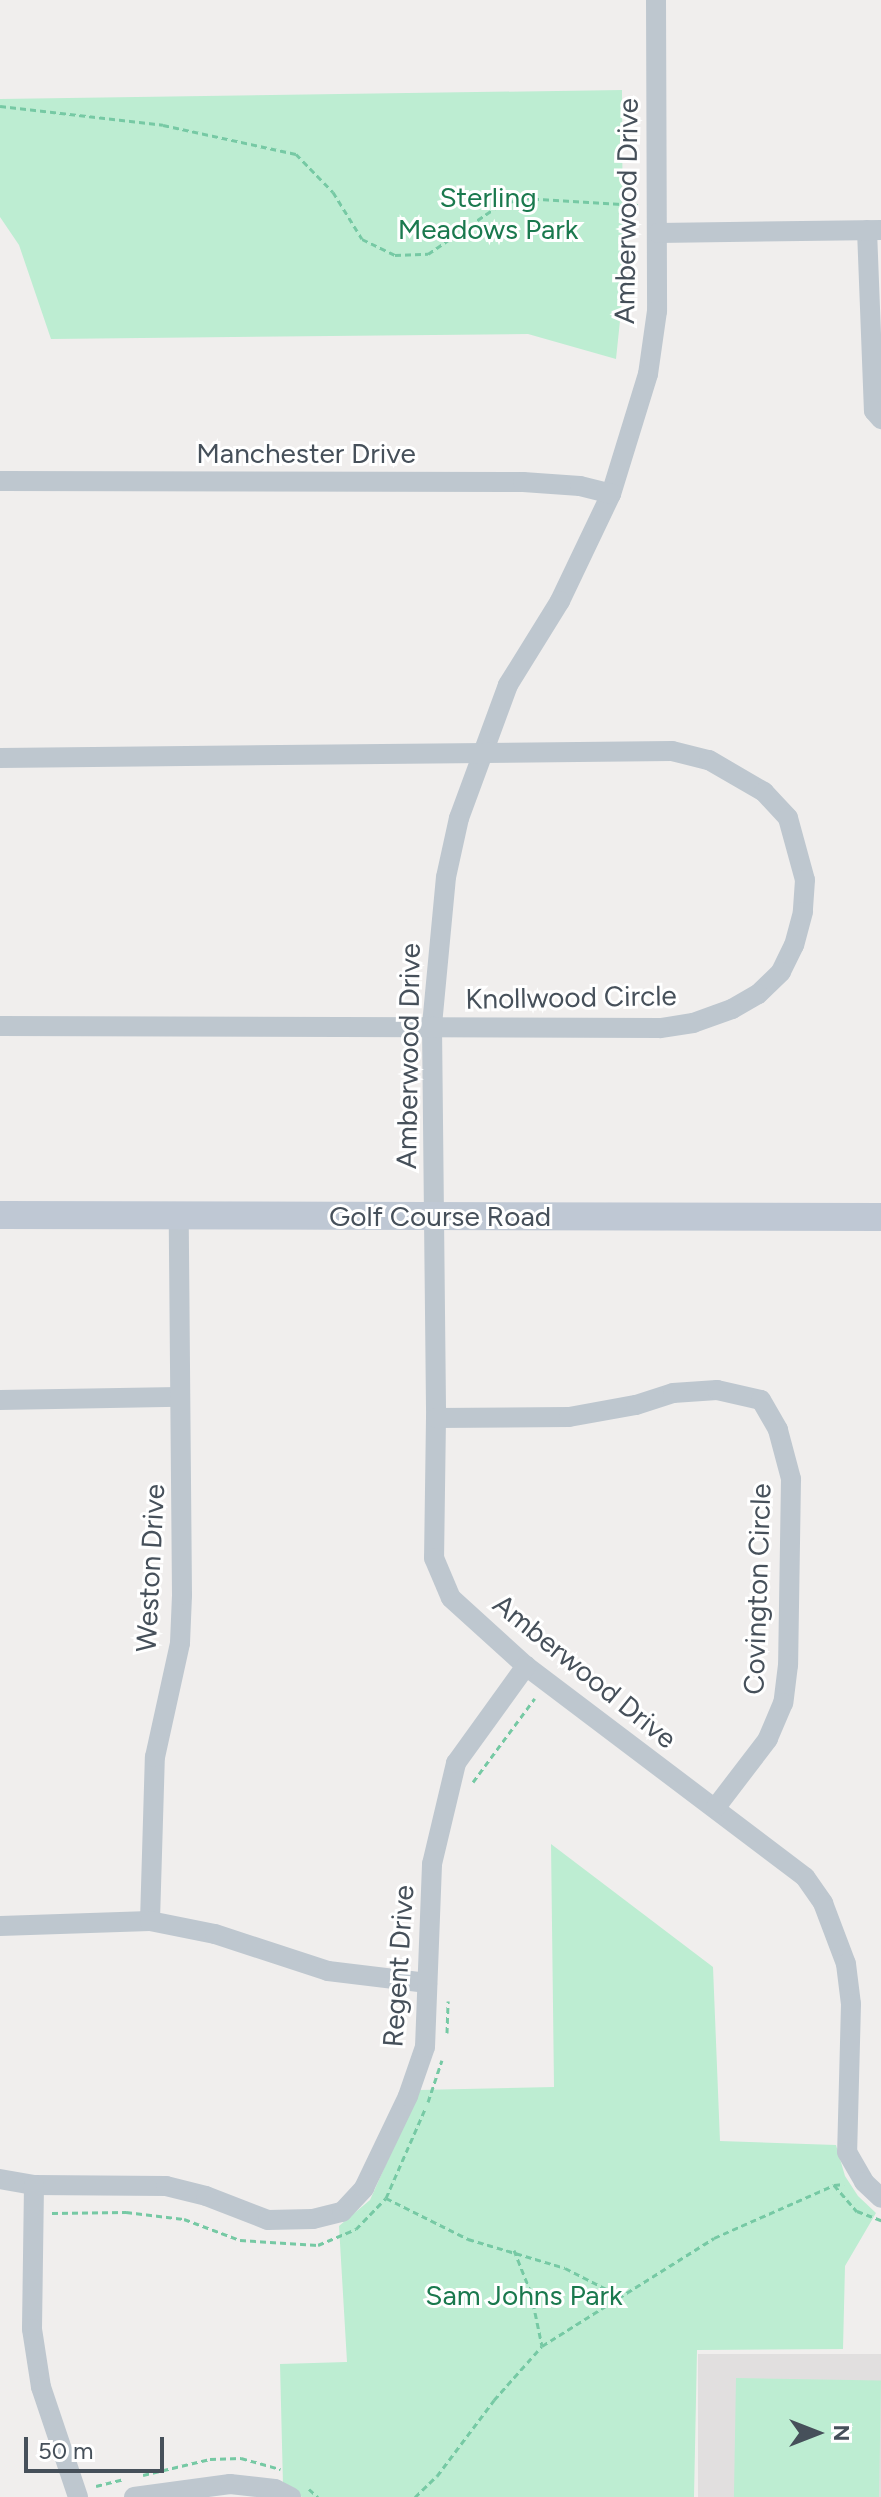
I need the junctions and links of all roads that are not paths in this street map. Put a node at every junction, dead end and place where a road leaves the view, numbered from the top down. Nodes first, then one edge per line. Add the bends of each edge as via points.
1 (656, 0) edge
2 (874, 230) edge
3 (658, 233) junction
4 (881, 419) edge
5 (0, 481) edge
6 (611, 494) junction
7 (481, 754) junction
8 (0, 758) edge
9 (0, 1026) edge
10 (432, 1026) junction
11 (0, 1215) edge
12 (179, 1215) junction
13 (434, 1216) junction
14 (881, 1217) edge
15 (179, 1397) junction
16 (0, 1400) edge
17 (436, 1418) junction
18 (526, 1666) junction
19 (716, 1807) junction
20 (150, 1921) junction
21 (0, 1926) edge
22 (427, 1983) junction
23 (0, 2179) edge
24 (34, 2185) junction
25 (881, 2198) edge
26 (78, 2497) edge
27 (134, 2497) edge
28 (291, 2497) edge

1 - 3 street, Amberwood Drive
2 - 3 street
2 - 4 street via 874,411
3 - 6 street, Amberwood Drive via 657,311 648,374
5 - 6 street, Manchester Drive via 523,482
6 - 7 street, Amberwood Drive via 560,601 508,685
7 - 8 street, Knollwood Circle
7 - 10 street, Amberwood Drive via 446,877
7 - 10 street, Knollwood Circle via 672,751 709,760 764,792 788,818 805,880 803,912 781,972 758,994 693,1023 660,1028
9 - 10 street, Knollwood Circle
10 - 13 street, Amberwood Drive
11 - 12 street, Golf Course Road
12 - 13 street, Golf Course Road
12 - 15 street, Weston Drive
13 - 14 street, Golf Course Road
13 - 17 street, Amberwood Drive
15 - 16 street
15 - 20 street, Weston Drive via 184,1494 180,1643 155,1757
17 - 18 street, Amberwood Drive via 434,1558 451,1598
17 - 19 street, Covington Circle via 569,1417 673,1393 717,1390 761,1400 778,1430 791,1479 788,1665 783,1703 768,1739
18 - 19 street, Amberwood Drive
18 - 22 street, Regent Drive via 456,1763 432,1864
19 - 25 street, Amberwood Drive via 805,1877 823,1903 846,1964 851,2004 847,2152 864,2182
20 - 21 street
20 - 22 street via 215,1934 328,1971
22 - 24 street, Regent Drive via 425,2047 408,2096 364,2188 342,2212 268,2220 166,2186
23 - 24 street, Regent Drive
24 - 26 street via 32,2329 38,2373
27 - 28 street via 230,2484 275,2489

